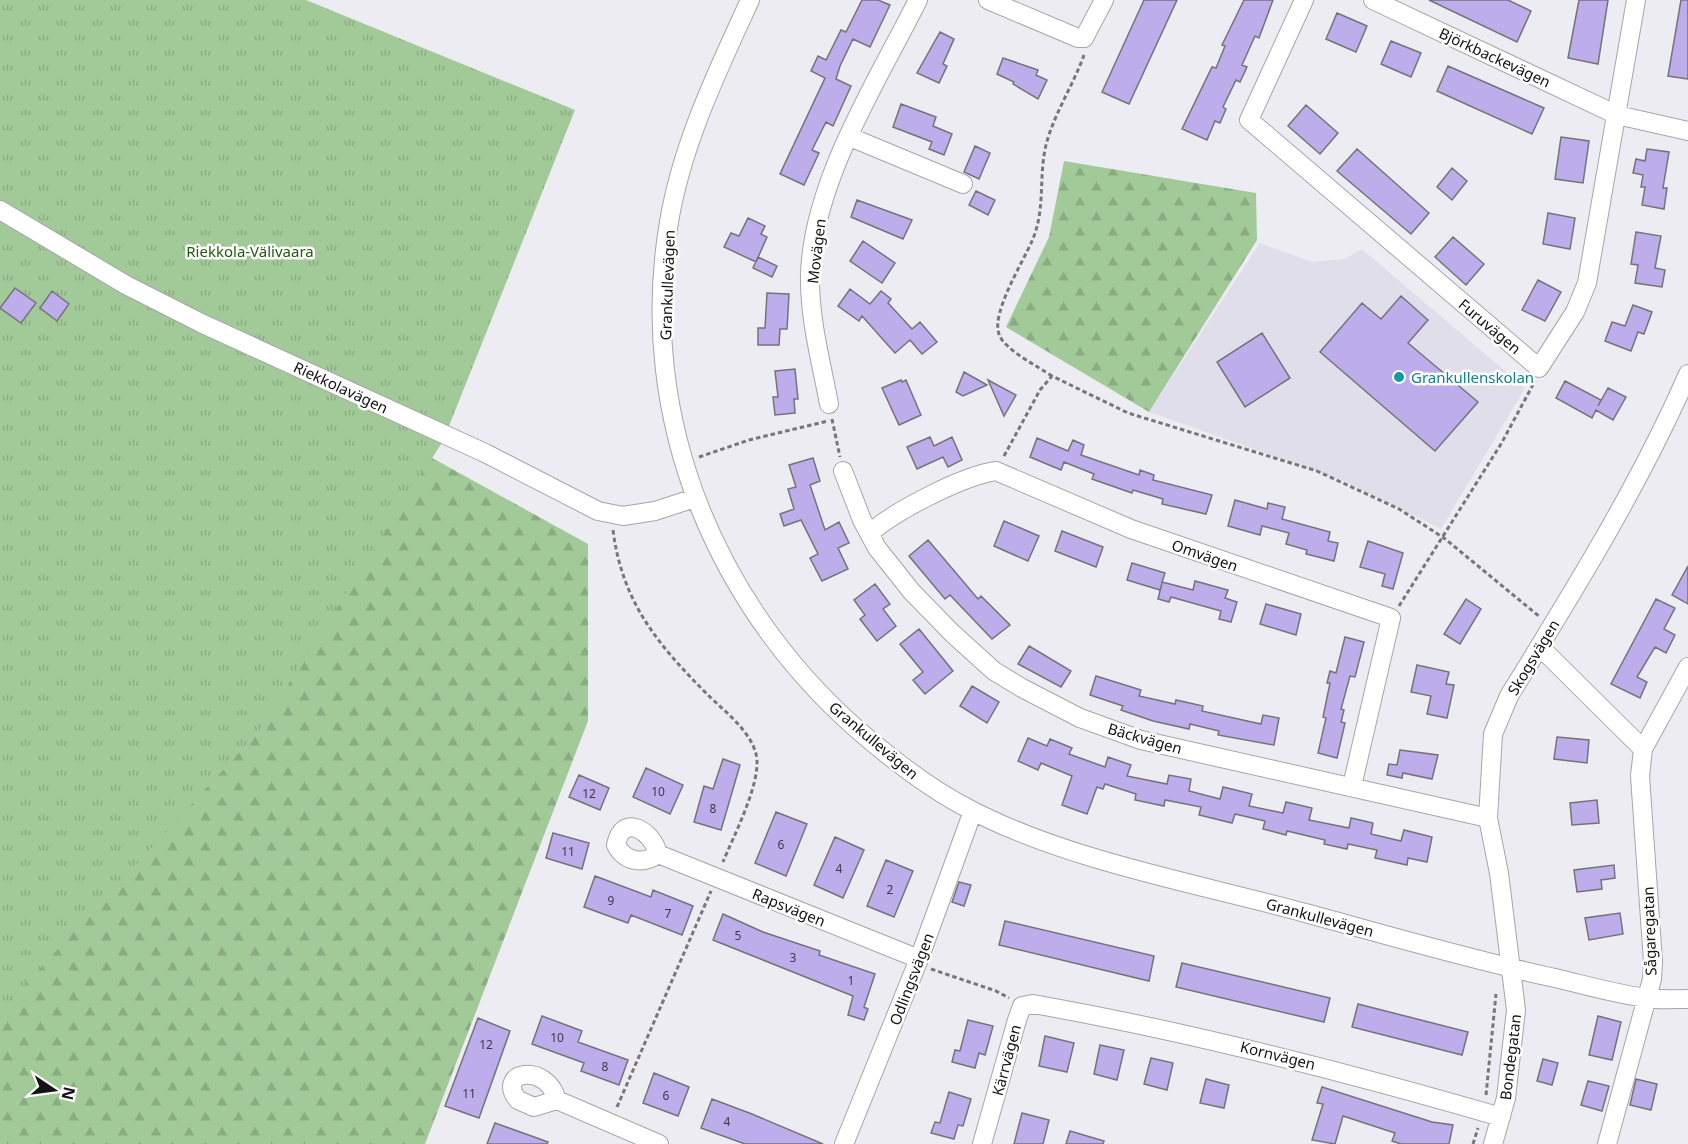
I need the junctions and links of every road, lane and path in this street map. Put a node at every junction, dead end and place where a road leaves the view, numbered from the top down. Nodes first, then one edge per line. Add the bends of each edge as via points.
1 (750, 0) edge
2 (918, 0) edge
3 (988, 0) edge
4 (1104, 0) edge
5 (1304, 0) edge
6 (1373, 0) edge
7 (1636, 0) edge
8 (1084, 38) junction
9 (1617, 115) junction
10 (1688, 131) edge
11 (850, 137) junction
12 (963, 184) dead end
13 (0, 210) edge
14 (1539, 368) junction
15 (1688, 374) edge
16 (1052, 376) junction
17 (831, 412) junction
18 (683, 463) junction
19 (843, 471) joint
20 (996, 471) junction
21 (695, 498) junction
22 (611, 513) junction
23 (870, 533) junction
24 (1444, 538) junction
25 (1391, 618) junction
26 (1551, 626) junction
27 (1540, 647) junction
28 (1688, 667) edge
29 (1643, 749) junction
30 (1352, 786) junction
31 (973, 811) junction
32 (1488, 818) junction
33 (658, 854) dead end
34 (717, 878) junction
35 (917, 966) junction
36 (1512, 969) junction
37 (1647, 999) junction
38 (1688, 999) edge
39 (1022, 1006) junction
40 (1051, 1007) joint
41 (556, 1100) dead end
42 (1501, 1117) junction
43 (610, 1123) junction
44 (659, 1144) edge
45 (844, 1144) edge
46 (982, 1144) edge
47 (1493, 1144) edge
48 (1607, 1144) edge

1 - 18 street, Grankullevägen via 690,138 668,225 662,323 668,387
2 - 11 street, Movägen
3 - 8 street
4 - 8 street
5 - 14 street, Furuvägen via 1249,120
6 - 9 street, Björkbackevägen
7 - 9 street
8 - 16 path via 1084,56 1048,139 1041,218 1006,295 999,320 998,334 1005,344
9 - 10 street, Björkbackevägen
9 - 14 street via 1587,283 1575,312
11 - 12 street
11 - 17 street, Movägen via 820,214 810,274 812,316
13 - 22 street, Riekkolavägen via 126,285 202,324 485,453 597,511
14 - 24 path via 1533,391
15 - 26 street, Skogsvägen via 1640,472
16 - 20 path via 1040,390
16 - 24 path via 1128,413 1317,471 1399,509
17 - 18 path
17 - 19 path
18 - 21 street, Grankullevägen
19 - 23 street, Bäckvägen
20 - 23 street via 968,479 884,520
20 - 25 street, Omvägen via 1131,529
21 - 22 street, Riekkolavägen via 655,512 624,516
21 - 31 street, Grankullevägen via 727,567 766,632 803,678 844,719 910,773
22 - 34 path via 615,546 632,597 654,638 747,736 756,754 756,774
23 - 30 street, Bäckvägen via 912,592 952,633 994,671 1022,688 1080,718 1141,740
24 - 25 path
24 - 26 path
25 - 30 street
26 - 27 street, Skogsvägen
27 - 29 street
27 - 32 street, Skogsvägen via 1509,696 1493,734
28 - 29 street, Sågaregatan
29 - 37 street, Sågaregatan via 1640,776 1653,962
30 - 32 street, Bäckvägen
31 - 35 street, Odlingsvägen
31 - 36 street, Grankullevägen via 1110,861
32 - 36 street, Skogsvägen
33 - 34 street, Rapsvägen
34 - 35 street, Rapsvägen
34 - 43 path
35 - 39 path via 996,991
35 - 45 street, Odlingsvägen
36 - 37 street, Grankullevägen
36 - 42 street, Bondegatan via 1514,1050
37 - 38 street, Grankullevägen
37 - 48 street, Sågaregatan
39 - 40 street, Kärrvägen
39 - 46 street, Kärrvägen
40 - 42 street, Kornvägen via 1267,1052
41 - 43 street
42 - 47 street, Bondegatan
43 - 44 street

